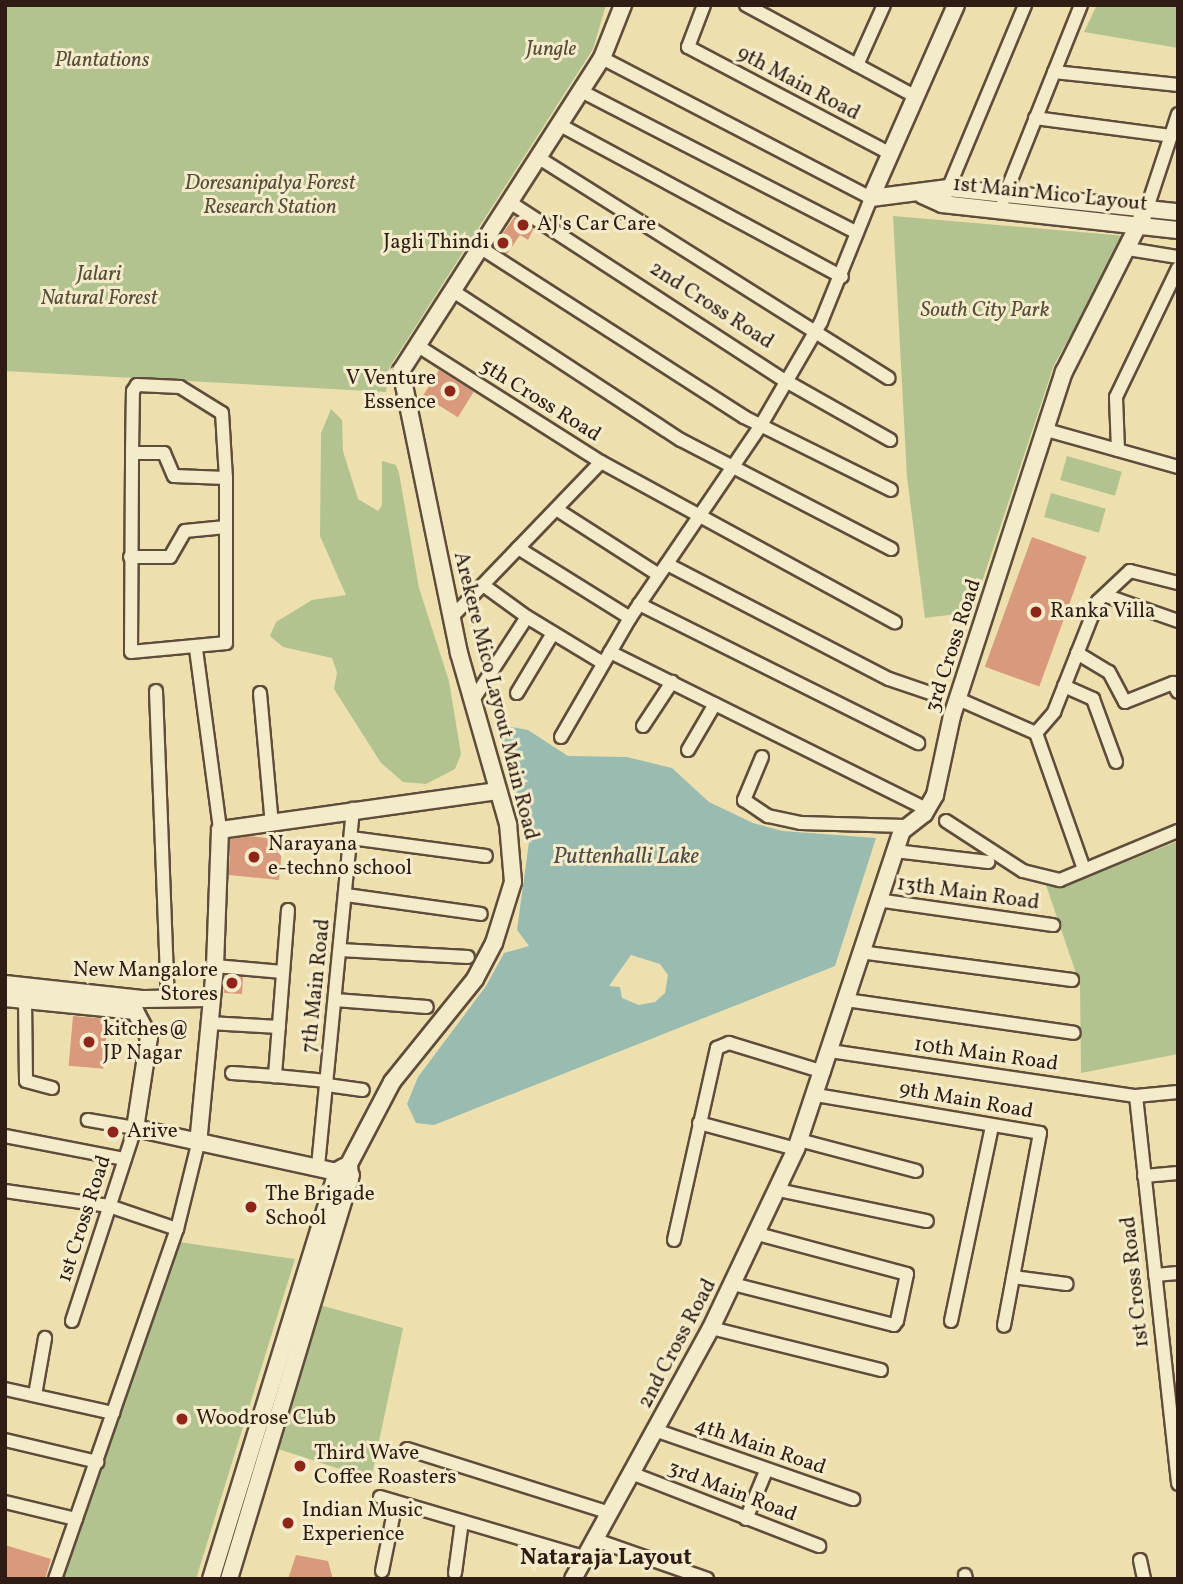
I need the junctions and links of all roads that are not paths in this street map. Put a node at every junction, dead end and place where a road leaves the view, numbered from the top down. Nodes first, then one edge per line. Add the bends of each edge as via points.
1 (623, 5) edge
2 (704, 5) edge
3 (746, 5) edge
4 (884, 5) edge
5 (956, 5) edge
6 (1025, 5) edge
7 (1081, 5) edge
8 (601, 58) junction
9 (857, 65) junction
10 (1054, 72) junction
11 (1178, 85) edge
12 (581, 91) junction
13 (916, 97) junction
14 (1178, 114) edge
15 (1035, 118) junction
16 (560, 125) junction
17 (1171, 136) junction
18 (891, 154) junction
19 (539, 158) junction
20 (948, 188) junction
21 (1004, 194) junction
22 (922, 195) junction
23 (871, 198) junction
24 (511, 203) junction
25 (942, 204) junction
26 (1147, 208) junction
27 (999, 210) junction
28 (1178, 212) edge
29 (1140, 225) junction
30 (1178, 230) edge
31 (857, 233) junction
32 (481, 248) junction
33 (1128, 249) junction
34 (1178, 257) edge
35 (1178, 268) edge
36 (842, 277) junction
37 (453, 291) junction
38 (814, 332) junction
39 (418, 346) junction
40 (889, 378) dead end
41 (784, 380) junction
42 (761, 425) junction
43 (1049, 431) junction
44 (890, 440) dead end
45 (1118, 450) junction
46 (132, 453) junction
47 (601, 462) junction
48 (1178, 467) edge
49 (729, 468) junction
50 (226, 478) junction
51 (891, 490) dead end
52 (556, 509) junction
53 (698, 518) junction
54 (226, 527) junction
55 (519, 548) junction
56 (891, 549) dead end
57 (130, 558) junction
58 (663, 570) junction
59 (1178, 583) edge
60 (483, 585) junction
61 (1107, 596) junction
62 (639, 604) junction
63 (527, 617) junction
64 (452, 618) junction
65 (630, 618) junction
66 (1178, 621) edge
67 (895, 622) dead end
68 (553, 633) junction
69 (196, 649) junction
70 (1077, 653) junction
71 (607, 657) junction
72 (671, 682) junction
73 (1064, 686) junction
74 (156, 691) dead end
75 (1178, 692) edge
76 (260, 693) dead end
77 (517, 693) dead end
78 (933, 694) dead end
79 (475, 697) junction
80 (958, 699) junction
81 (715, 704) junction
82 (643, 726) dead end
83 (1036, 733) junction
84 (561, 737) dead end
85 (918, 743) dead end
86 (688, 750) dead end
87 (762, 758) dead end
88 (1116, 762) dead end
89 (498, 791) junction
90 (353, 809) junction
91 (928, 810) junction
92 (946, 821) dead end
93 (272, 824) junction
94 (904, 826) junction
95 (220, 830) junction
96 (1178, 831) edge
97 (351, 838) junction
98 (895, 851) junction
99 (486, 856) dead end
100 (988, 862) dead end
101 (1084, 869) junction
102 (346, 895) junction
103 (877, 900) junction
104 (288, 910) dead end
105 (481, 914) dead end
106 (1053, 925) dead end
107 (340, 950) junction
108 (860, 952) junction
109 (468, 957) dead end
110 (215, 967) junction
111 (283, 972) junction
112 (1072, 980) dead end
113 (5, 984) edge
114 (5, 998) edge
115 (209, 998) junction
116 (25, 999) junction
117 (168, 1000) junction
118 (335, 1000) junction
119 (846, 1000) junction
120 (136, 1001) junction
121 (427, 1007) dead end
122 (209, 1023) junction
123 (279, 1027) junction
124 (1074, 1033) dead end
125 (830, 1051) junction
126 (824, 1072) junction
127 (232, 1073) dead end
128 (275, 1076) junction
129 (327, 1083) junction
130 (52, 1088) dead end
131 (363, 1090) dead end
132 (1178, 1092) edge
133 (816, 1095) junction
134 (1136, 1096) junction
135 (88, 1119) dead end
136 (698, 1123) junction
137 (992, 1126) junction
138 (135, 1128) junction
139 (5, 1136) edge
140 (198, 1144) junction
141 (797, 1145) junction
142 (125, 1159) junction
143 (318, 1166) junction
144 (346, 1170) junction
145 (916, 1171) dead end
146 (1178, 1173) edge
147 (1144, 1176) junction
148 (778, 1190) junction
149 (5, 1191) edge
150 (109, 1206) junction
151 (927, 1221) dead end
152 (177, 1228) junction
153 (758, 1234) junction
154 (674, 1240) dead end
155 (1178, 1273) edge
156 (1155, 1275) junction
157 (1013, 1277) junction
158 (733, 1284) junction
159 (1067, 1284) dead end
160 (72, 1321) dead end
161 (951, 1321) dead end
162 (1004, 1326) dead end
163 (711, 1328) junction
164 (45, 1338) dead end
165 (881, 1370) dead end
166 (1172, 1377) edge
167 (5, 1389) edge
168 (34, 1395) junction
169 (113, 1413) junction
170 (655, 1430) junction
171 (5, 1440) edge
172 (407, 1449) dead end
173 (97, 1462) junction
174 (1177, 1464) edge
175 (766, 1472) junction
176 (631, 1473) junction
177 (1178, 1485) edge
178 (380, 1497) dead end
179 (853, 1499) dead end
180 (5, 1502) edge
181 (396, 1502) junction
182 (607, 1513) junction
183 (76, 1519) junction
184 (746, 1519) junction
185 (462, 1521) junction
186 (593, 1539) junction
187 (819, 1546) dead end
188 (584, 1557) junction
189 (1140, 1560) dead end
190 (382, 1571) dead end
191 (455, 1573) dead end
192 (55, 1579) edge
193 (211, 1579) edge
194 (229, 1579) edge
195 (573, 1579) edge
196 (707, 1579) edge
197 (1144, 1579) edge

1 - 8 street, Arekere Mico Layout Main Road
2 - 18 street, 9th Main Road via 688,47
3 - 9 street
4 - 9 street
5 - 13 street
6 - 20 street
7 - 10 street
8 - 12 street, Arekere Mico Layout Main Road
8 - 23 street
9 - 13 street
10 - 11 street
10 - 15 street
12 - 16 street, Arekere Mico Layout Main Road
12 - 31 street
13 - 18 street
14 - 17 street, 3rd Cross Road
15 - 17 street
15 - 21 street
16 - 19 street, Arekere Mico Layout Main Road
16 - 36 street
17 - 26 street, 3rd Cross Road
18 - 23 street
19 - 24 street, Arekere Mico Layout Main Road
19 - 38 street
20 - 21 street, 1st Main Mico Layout
20 - 22 street, 1st Main Mico Layout
20 - 25 street
21 - 26 street, 1st Main Mico Layout
21 - 27 street
22 - 23 street, 1st Main Mico Layout
22 - 25 street, 1st Main Mico Layout
23 - 31 street
24 - 32 street, Arekere Mico Layout Main Road
24 - 41 street, 2nd Cross Road
25 - 27 street, 1st Main Mico Layout
26 - 28 street, 1st Main Mico Layout
26 - 29 street, 3rd Cross Road
27 - 29 street, 1st Main Mico Layout
29 - 30 street, 1st Main Mico Layout
29 - 33 street, 3rd Cross Road
31 - 36 street
32 - 37 street, Arekere Mico Layout Main Road
32 - 42 street
33 - 34 street
33 - 43 street, 3rd Cross Road via 1068,362
35 - 45 street via 1116,397
36 - 38 street
37 - 39 street, Arekere Mico Layout Main Road
37 - 49 street
38 - 40 street
38 - 41 street
39 - 47 street, 5th Cross Road
39 - 64 street, Arekere Mico Layout Main Road via 401,371 401,391
41 - 42 street
41 - 44 street, 2nd Cross Road
42 - 49 street
42 - 51 street
43 - 45 street
43 - 80 street, 3rd Cross Road
45 - 48 street
46 - 50 street via 164,453 174,476
46 - 50 street via 134,388 176,386 219,407
46 - 57 street
47 - 52 street, 5th Cross Road
47 - 53 street
49 - 53 street
49 - 56 street
50 - 54 street
52 - 55 street, 5th Cross Road
52 - 58 street
53 - 58 street
53 - 67 street
54 - 57 street via 185,531 170,557
54 - 69 street via 226,643
55 - 60 street, 5th Cross Road
55 - 65 street
57 - 69 street via 128,650
58 - 62 street
58 - 78 street via 890,679
59 - 61 street via 1130,571
60 - 63 street
60 - 64 street, 5th Cross Road
61 - 66 street
61 - 70 street via 1098,601
62 - 65 street
62 - 85 street
63 - 68 street
63 - 79 street
64 - 79 street, Arekere Mico Layout Main Road
65 - 71 street
68 - 71 street
68 - 77 street
69 - 95 street
70 - 73 street
70 - 75 street via 1109,672 1125,702 1173,683
71 - 72 street
71 - 84 street
72 - 81 street
72 - 82 street
73 - 83 street via 1050,720
73 - 88 street via 1093,699
74 - 117 street
76 - 93 street
79 - 89 street, Arekere Mico Layout Main Road
80 - 83 street
80 - 91 street, 3rd Cross Road
81 - 86 street
81 - 91 street
83 - 101 street
87 - 94 street via 744,800 768,816 801,823
89 - 90 street
89 - 144 street, Arekere Mico Layout Main Road via 514,853 513,882 494,943 475,979 392,1082
90 - 93 street
90 - 97 street, 7th Main Road
91 - 94 street
92 - 101 street via 1023,871 1060,880
93 - 95 street
94 - 98 street
95 - 110 street
96 - 101 street
97 - 99 street
97 - 102 street, 7th Main Road
98 - 100 street
98 - 103 street
102 - 105 street
102 - 107 street, 7th Main Road
103 - 106 street, 13th Main Road
103 - 108 street
104 - 111 street
107 - 109 street
107 - 118 street, 7th Main Road
108 - 112 street
108 - 119 street
110 - 111 street
110 - 115 street
111 - 123 street
113 - 120 street
114 - 116 street
115 - 117 street
115 - 122 street
116 - 120 street
116 - 130 street via 26,1081
117 - 120 street
118 - 121 street
118 - 129 street, 7th Main Road
119 - 124 street
119 - 125 street
120 - 138 street via 149,1037
122 - 123 street
122 - 140 street
123 - 128 street
125 - 126 street
125 - 134 street, 10th Main Road
126 - 133 street
126 - 136 street via 721,1044
127 - 128 street
128 - 129 street
129 - 131 street
129 - 143 street, 7th Main Road
132 - 134 street, 10th Main Road
133 - 137 street, 9th Main Road
133 - 141 street
134 - 147 street, 1st Cross Road
135 - 138 street
136 - 141 street
136 - 154 street
137 - 157 street, 9th Main Road via 1036,1131 1040,1138
137 - 161 street
138 - 140 street
138 - 142 street, 1st Cross Road
139 - 142 street
140 - 143 street
140 - 152 street
141 - 145 street
141 - 148 street
142 - 150 street, 1st Cross Road
143 - 144 street
144 - 193 street
144 - 194 street
146 - 147 street
147 - 156 street, 1st Cross Road
148 - 151 street
148 - 153 street, 2nd Cross Road
149 - 150 street
150 - 152 street
150 - 160 street, 1st Cross Road
152 - 169 street
153 - 158 street, 2nd Cross Road
153 - 158 street via 893,1268 909,1277 894,1325
155 - 156 street
156 - 166 street, 1st Cross Road
157 - 159 street
157 - 162 street, 9th Main Road
158 - 163 street, 2nd Cross Road
163 - 165 street
163 - 170 street, 2nd Cross Road
164 - 168 street
166 - 174 street, 1st Cross Road
167 - 168 street
168 - 169 street
169 - 173 street
170 - 175 street, 4th Main Road
170 - 176 street, 2nd Cross Road
171 - 173 street
172 - 182 street
173 - 183 street
174 - 177 street
175 - 179 street, 4th Main Road
175 - 184 street
176 - 182 street, 2nd Cross Road
176 - 184 street, 3rd Main Road
178 - 181 street
180 - 183 street
181 - 185 street
181 - 190 street
182 - 186 street, 2nd Cross Road
183 - 192 street
184 - 187 street, 3rd Main Road
185 - 188 street
185 - 191 street
186 - 188 street, 2nd Cross Road
186 - 196 street
188 - 195 street, 2nd Cross Road
189 - 197 street

